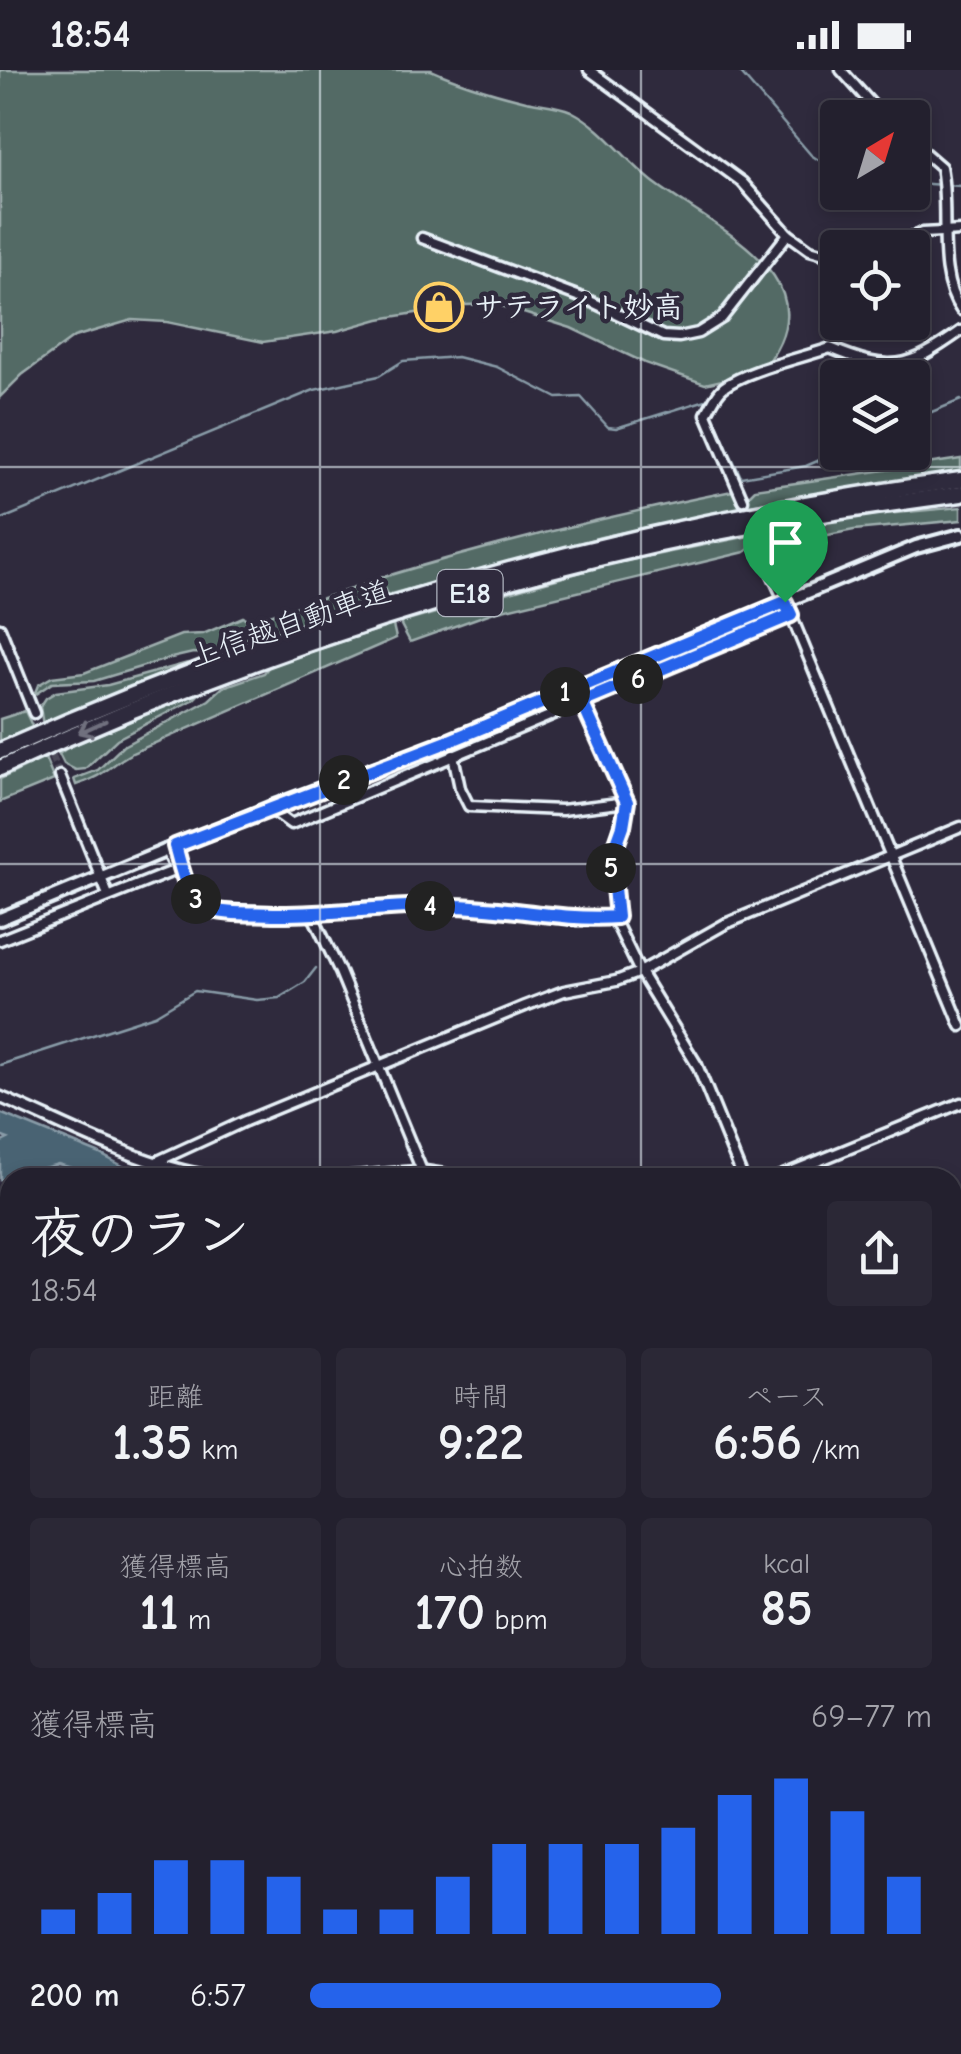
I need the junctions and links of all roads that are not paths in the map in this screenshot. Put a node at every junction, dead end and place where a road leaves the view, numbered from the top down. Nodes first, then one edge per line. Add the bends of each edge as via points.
1 (589, 70) edge
2 (840, 70) edge
3 (868, 100) edge
4 (930, 158) edge
5 (946, 230) junction
6 (961, 231) edge
7 (930, 232) edge
8 (788, 234) junction
9 (422, 238) dead end
10 (820, 253) edge
11 (961, 310) edge
12 (961, 331) edge
13 (961, 480) edge
14 (961, 496) edge
15 (743, 500) dead end
16 (961, 535) edge
17 (755, 537) dead end
18 (785, 602) junction
19 (791, 615) junction
20 (0, 628) edge
21 (576, 687) junction
22 (582, 702) junction
23 (34, 713) dead end
24 (447, 742) junction
25 (0, 751) edge
26 (453, 755) junction
27 (0, 768) edge
28 (60, 776) tunnel mouth
29 (627, 802) junction
30 (269, 808) junction
31 (961, 828) edge
32 (171, 848) junction
33 (890, 856) junction
34 (100, 876) junction
35 (108, 895) junction
36 (312, 914) junction
37 (617, 917) junction
38 (0, 919) edge
39 (0, 940) edge
40 (640, 972) junction
41 (961, 1026) edge
42 (379, 1064) junction
43 (0, 1097) edge
44 (961, 1103) edge
45 (158, 1161) junction
46 (179, 1168) edge
47 (421, 1168) edge
48 (738, 1168) edge
49 (801, 1168) edge

1 - 8 street via 742,182
2 - 3 street
4 - 5 street via 941,167
5 - 6 street
5 - 7 street
5 - 11 street via 952,298
8 - 9 street via 722,318 680,337 663,336 588,300
8 - 10 street
12 - 15 street via 888,367 830,348 723,388 706,414
13 - 25 highway, 上信越自動車道 / E18 via 712,520 480,576 217,662
14 -> 27 highway, 上信越自動車道 / E18 via 661,544 436,603 202,682
16 - 18 main road
17 - 18 street
18 - 19 street
18 - 21 main road
19 - 22 street
19 - 33 street
20 - 23 street
21 - 22 street
21 - 24 main road
22 - 26 street
22 - 29 street
24 - 26 street
24 - 30 main road
26 - 29 street via 469,806 562,810
26 - 30 street via 291,824
28 - 34 street
29 - 37 street via 611,859
30 - 32 main road
31 - 33 street
32 - 34 main road
32 - 35 street via 176,870
32 - 36 street via 192,894 207,908
33 - 40 street via 726,924
33 - 41 street
34 - 35 street
34 - 38 main road
35 - 39 street
36 - 37 street via 448,906 577,920
36 - 42 street
37 - 40 street
40 - 42 street via 564,992
40 - 48 street via 697,1065
42 - 45 street
42 - 47 street
43 - 45 street
44 - 49 street
45 - 46 street

